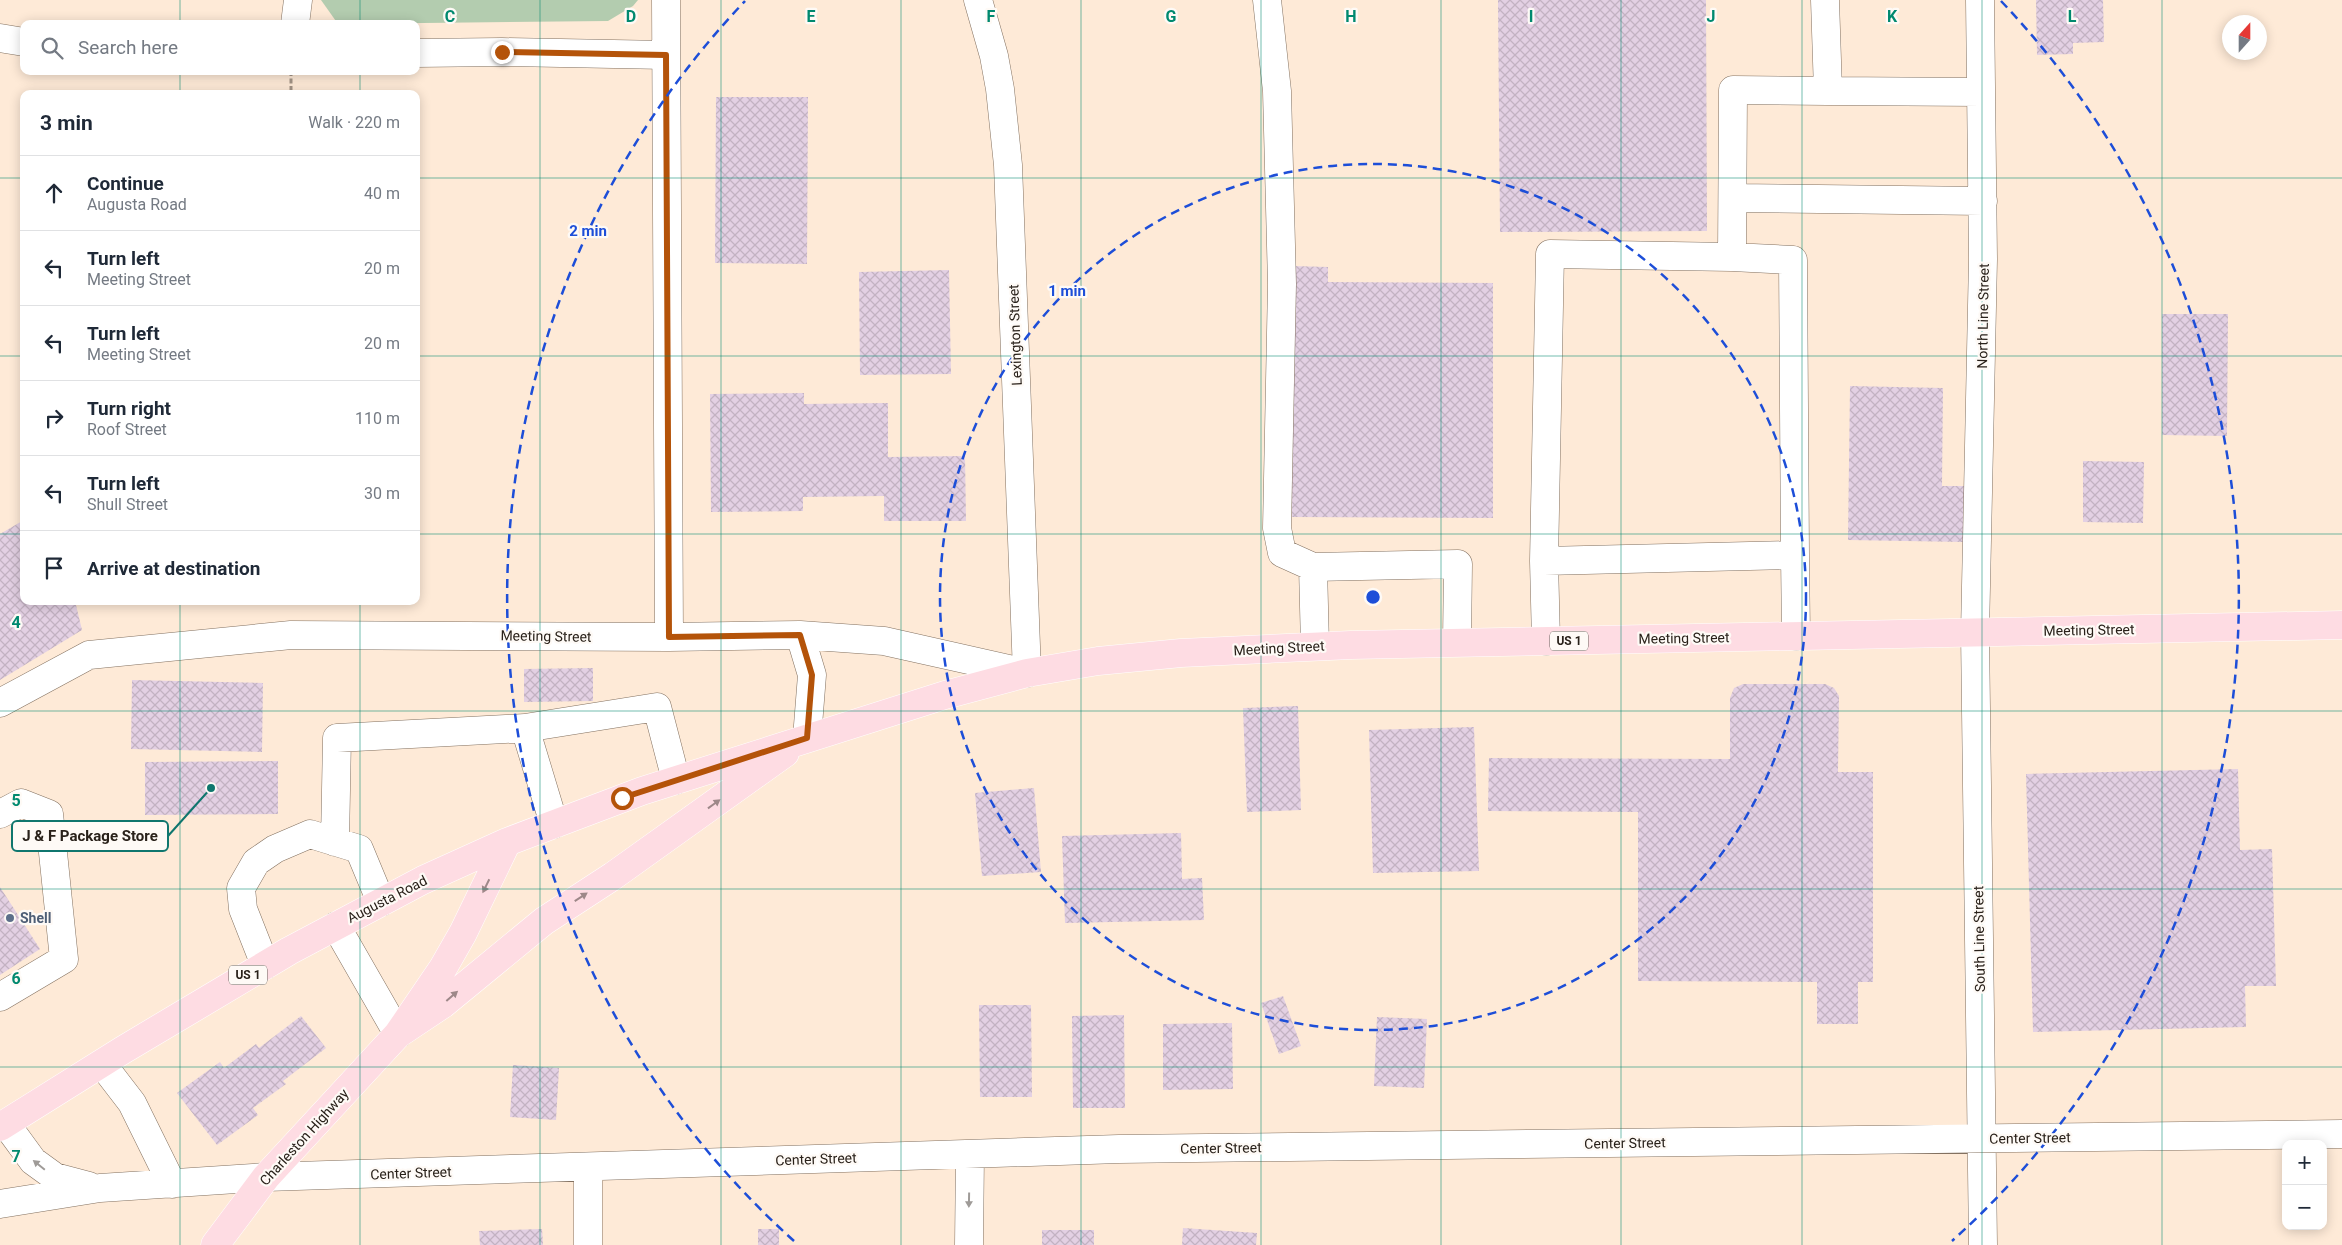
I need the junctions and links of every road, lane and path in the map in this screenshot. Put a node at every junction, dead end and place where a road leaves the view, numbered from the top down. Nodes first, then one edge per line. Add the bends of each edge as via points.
1 (298, 0) edge
2 (666, 0) edge
3 (978, 0) edge
4 (1267, 0) edge
5 (1825, 0) edge
6 (1980, 0) edge
7 (296, 20) edge
8 (0, 38) edge
9 (20, 41) edge
10 (420, 53) edge
11 (666, 55) junction
12 (291, 75) edge
13 (291, 90) edge
14 (1828, 91) junction
15 (1981, 92) junction
16 (1734, 198) junction
17 (1983, 201) junction
18 (1732, 257) junction
19 (1795, 555) junction
20 (1544, 561) junction
21 (1313, 567) junction
22 (2342, 625) edge
23 (1975, 633) junction
24 (800, 635) junction
25 (1796, 636) junction
26 (669, 637) junction
27 (1546, 641) junction
28 (1457, 642) junction
29 (1315, 646) junction
30 (1027, 673) junction
31 (0, 703) edge
32 (525, 728) junction
33 (807, 738) junction
34 (676, 780) junction
35 (0, 814) edge
36 (554, 824) junction
37 (335, 842) junction
38 (507, 842) junction
39 (381, 902) junction
40 (336, 926) junction
41 (265, 965) junction
42 (0, 997) edge
43 (398, 1034) junction
44 (102, 1064) junction
45 (3, 1126) edge
46 (2342, 1134) edge
47 (1982, 1139) junction
48 (970, 1154) junction
49 (588, 1167) junction
50 (266, 1177) junction
51 (172, 1184) junction
52 (100, 1188) junction
53 (0, 1204) edge
54 (215, 1245) edge
55 (588, 1245) edge
56 (969, 1245) edge
57 (1983, 1245) edge

1 - 7 street
2 - 11 street
3 - 30 street, Lexington Street via 994,56 1008,164
4 - 21 street via 1277,91 1282,284 1277,528 1282,552
5 - 14 street
6 - 15 street, North Line Street
8 - 9 street
10 - 11 street
11 - 26 street
12 - 13 path
14 - 15 street
14 - 16 street via 1733,90
15 - 17 street, North Line Street
16 - 17 street
16 - 18 street
17 - 23 street, North Line Street via 1982,397
18 - 19 street via 1793,260
18 - 20 street via 1550,254
19 - 20 street
19 - 25 street
20 - 27 street
21 - 28 street via 1458,564
21 - 29 street
22 - 23 main road, Meeting Street / US 1
23 - 25 main road, Meeting Street / US 1
23 - 47 street, South Line Street
24 - 26 street, Meeting Street
24 - 30 street, Meeting Street via 884,641
24 - 33 street via 812,675
25 - 27 main road, Meeting Street / US 1
26 - 31 street, Meeting Street via 291,635 89,655
27 - 28 main road, Meeting Street / US 1
28 - 29 main road, Meeting Street / US 1
29 - 30 main road, Meeting Street / US 1 via 1181,653
30 - 33 main road, Meeting Street / US 1
32 - 34 street via 657,707
32 - 36 street
32 - 37 street via 336,738
33 - 34 main road, Augusta Road / US 1
43 -> 33 main road via 443,1004 544,922
34 - 36 main road, Augusta Road / US 1
35 - 42 street via 21,803 49,814 64,959
36 - 38 main road, Augusta Road / US 1
37 - 39 street via 359,849
37 - 41 street via 310,834 275,848 256,862 242,888 243,909
38 - 39 main road, Augusta Road / US 1
38 -> 43 main road via 460,940
39 - 40 main road, Augusta Road / US 1
40 - 41 main road, Augusta Road / US 1
40 - 43 street
41 - 44 main road, Augusta Road / US 1
43 - 50 main road, Charleston Highway
44 - 45 main road, Augusta Road / US 1
44 - 51 street via 132,1103
52 -> 45 street, Center Street via 55,1177 33,1161
46 - 47 street, Center Street
47 - 48 street, Center Street via 1119,1149
47 - 57 street, South Line Street
48 - 49 street, Center Street
48 -> 56 street
49 - 50 street, Center Street
49 - 55 street
50 - 51 street, Center Street
50 - 54 main road, Charleston Highway
51 - 52 street, Center Street
52 - 53 street, Center Street

